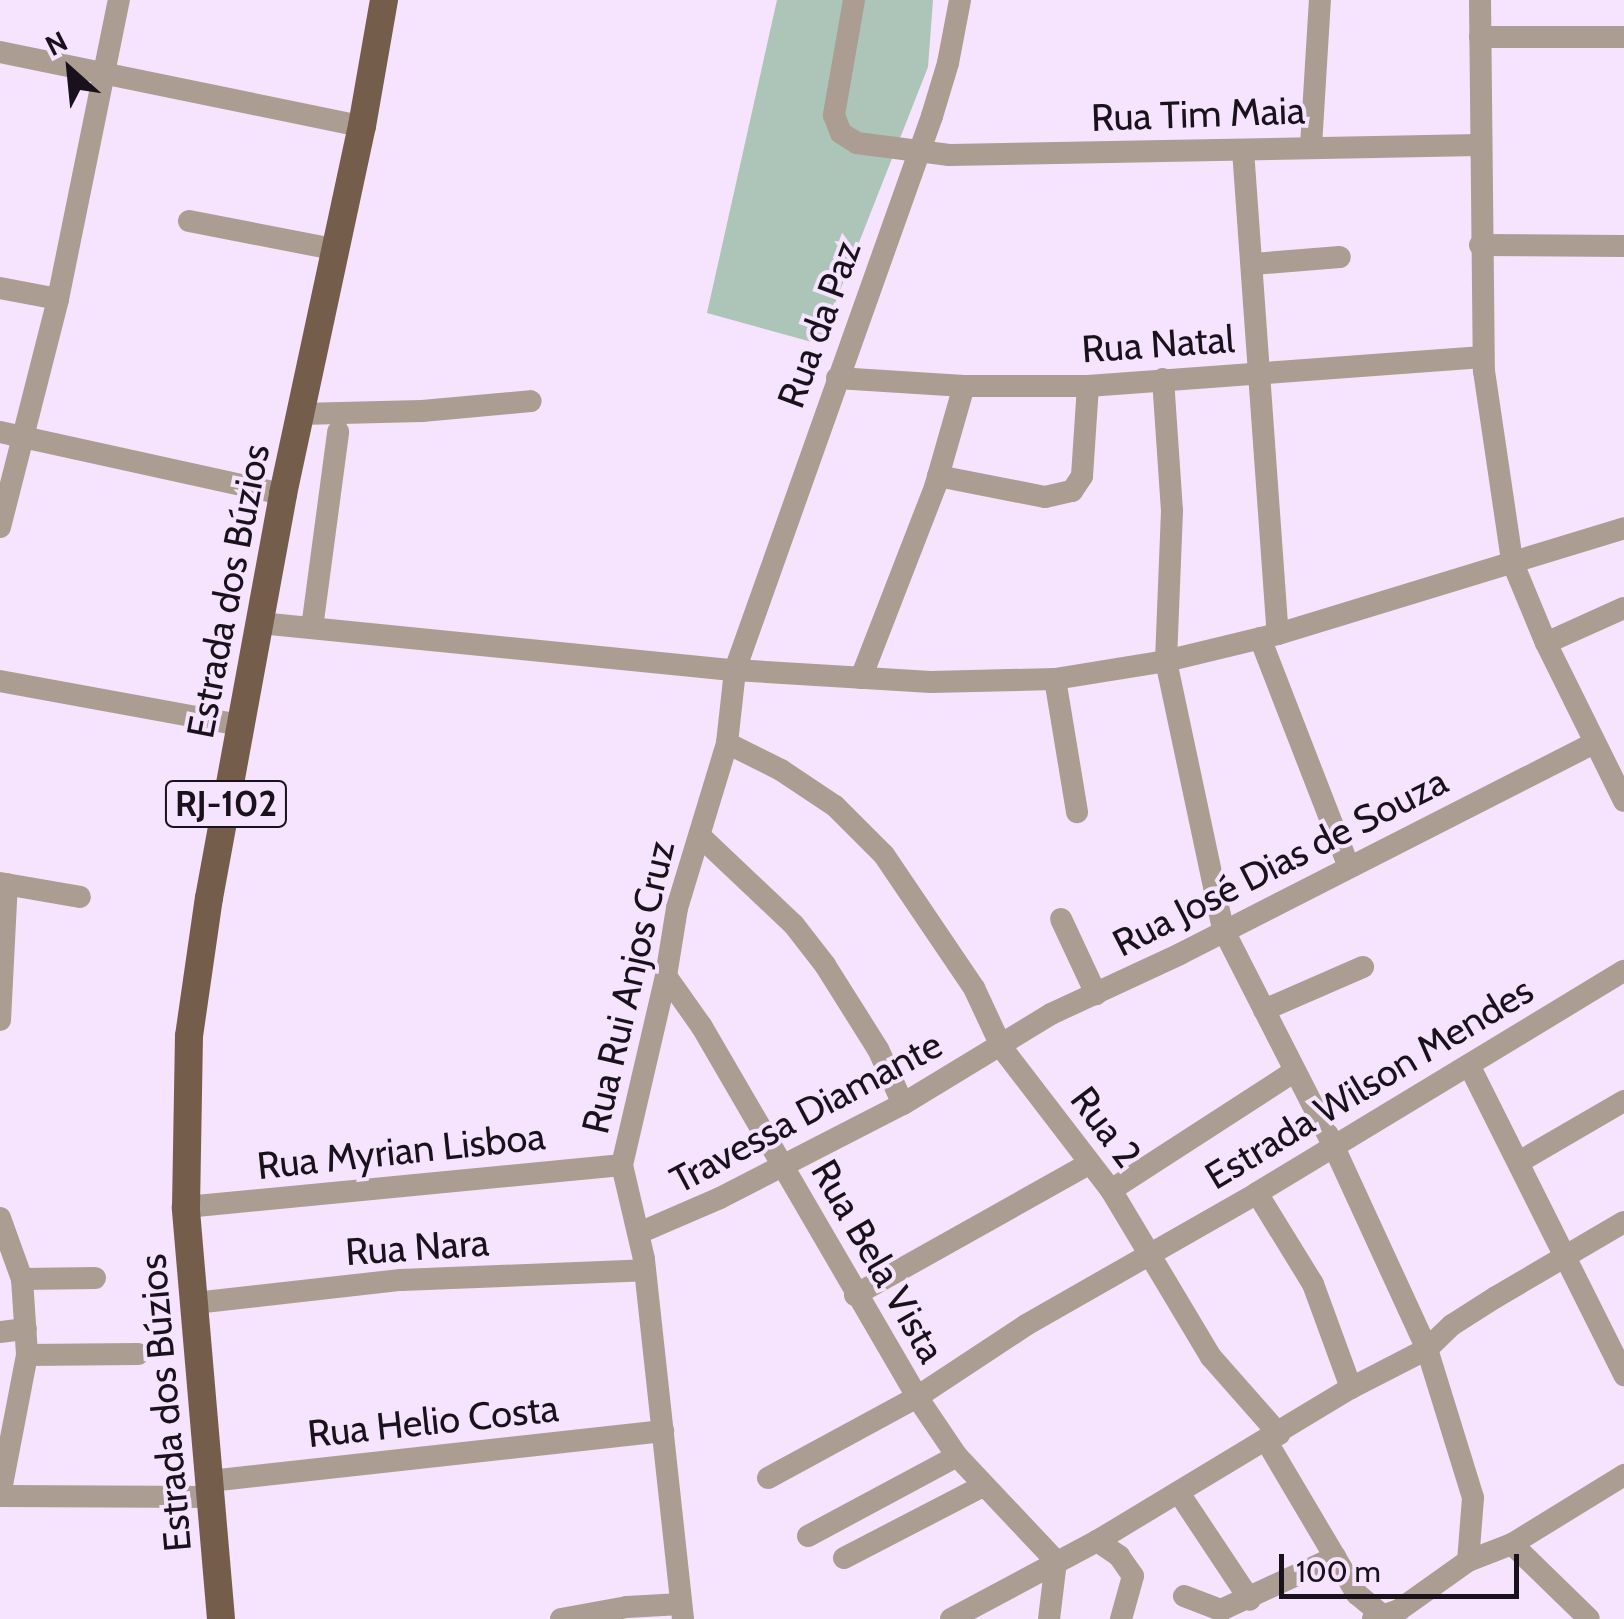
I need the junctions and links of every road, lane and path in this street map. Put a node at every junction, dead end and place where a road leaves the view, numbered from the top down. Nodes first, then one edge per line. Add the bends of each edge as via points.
1 (119, 0) edge
2 (384, 0) edge
3 (854, 0) edge
4 (960, 0) edge
5 (1320, 0) edge
6 (1480, 0) edge
7 (1480, 36) junction
8 (1624, 37) edge
9 (0, 52) edge
10 (102, 72) junction
11 (362, 126) junction
12 (1480, 145) junction
13 (1311, 146) junction
14 (1243, 150) junction
15 (918, 153) junction
16 (189, 221) dead end
17 (1480, 245) junction
18 (1624, 246) edge
19 (333, 249) junction
20 (1340, 257) dead end
21 (1253, 264) junction
22 (0, 288) edge
23 (58, 299) junction
24 (1483, 357) junction
25 (1256, 372) junction
26 (838, 378) junction
27 (1163, 379) junction
28 (964, 386) junction
29 (1088, 386) junction
30 (531, 401) dead end
31 (300, 414) junction
32 (0, 432) edge
33 (338, 432) dead end
34 (25, 436) junction
35 (938, 476) junction
36 (283, 494) junction
37 (0, 526) edge
38 (1624, 528) edge
39 (1512, 561) junction
40 (1624, 608) edge
41 (260, 623) junction
42 (312, 628) junction
43 (1269, 636) junction
44 (1546, 644) junction
45 (1166, 661) junction
46 (735, 670) junction
47 (860, 678) junction
48 (1054, 679) junction
49 (0, 681) edge
50 (240, 725) junction
51 (727, 742) junction
52 (1593, 744) junction
53 (1624, 801) edge
54 (1077, 812) dead end
55 (700, 836) junction
56 (1349, 867) junction
57 (4, 883) edge
58 (80, 897) dead end
59 (1062, 919) dead end
60 (1224, 929) junction
61 (1363, 967) dead end
62 (1624, 971) edge
63 (666, 976) junction
64 (1096, 994) junction
65 (1264, 1010) junction
66 (0, 1020) edge
67 (1002, 1048) junction
68 (1469, 1065) junction
69 (1295, 1071) junction
70 (1624, 1101) edge
71 (904, 1104) junction
72 (1334, 1147) junction
73 (1519, 1162) junction
74 (622, 1164) junction
75 (1088, 1164) junction
76 (782, 1166) junction
77 (1111, 1190) junction
78 (1257, 1194) junction
79 (186, 1207) junction
80 (0, 1218) edge
81 (1624, 1222) edge
82 (639, 1234) junction
83 (1148, 1252) junction
84 (1564, 1256) junction
85 (645, 1270) junction
86 (95, 1278) dead end
87 (22, 1279) junction
88 (855, 1296) junction
89 (195, 1302) junction
90 (26, 1329) junction
91 (0, 1332) edge
92 (1427, 1349) junction
93 (138, 1354) dead end
94 (27, 1355) junction
95 (1624, 1376) edge
96 (1351, 1388) junction
97 (917, 1397) junction
98 (7, 1426) edge
99 (663, 1431) junction
100 (1274, 1438) junction
101 (957, 1456) junction
102 (1624, 1475) edge
103 (768, 1478) dead end
104 (984, 1486) junction
105 (210, 1489) junction
106 (1179, 1493) junction
107 (0, 1496) edge
108 (808, 1536) dead end
109 (1097, 1541) junction
110 (1512, 1544) junction
111 (1335, 1557) junction
112 (844, 1558) dead end
113 (1468, 1560) junction
114 (1056, 1561) junction
115 (1184, 1596) dead end
116 (1250, 1600) junction
117 (682, 1612) edge
118 (1388, 1616) edge
119 (222, 1619) edge
120 (562, 1619) edge
121 (951, 1619) edge
122 (1048, 1619) edge
123 (1121, 1619) edge
124 (1589, 1619) edge

1 - 10 street
2 - 11 main road, Estrada dos Búzios / RJ-102
3 - 15 street, Rua Tim Maia via 834,115 841,133 857,144
4 - 15 street, Rua da Paz via 948,64
5 - 13 street
6 - 7 street
7 - 8 street
7 - 12 street
9 - 10 street
10 - 11 street
10 - 23 street
11 - 19 main road, Estrada dos Búzios / RJ-102
12 - 13 street, Rua Tim Maia
12 - 17 street
13 - 14 street, Rua Tim Maia
14 - 15 street, Rua Tim Maia
14 - 21 street
15 - 26 street, Rua da Paz
16 - 19 street
17 - 18 street
17 - 24 street
19 - 31 main road, Estrada dos Búzios / RJ-102
20 - 21 street
21 - 25 street
22 - 23 street
23 - 34 street
24 - 25 street, Rua Natal
24 - 39 street
25 - 27 street, Rua Natal
25 - 43 street
26 - 28 street, Rua Natal
26 - 46 street, Rua da Paz
27 - 29 street, Rua Natal
27 - 45 street via 1172,510
28 - 29 street, Rua Natal
28 - 35 street
29 - 35 street via 1082,476 1072,491 1044,496
30 - 31 street
31 - 36 main road, Estrada dos Búzios / RJ-102
32 - 34 street
33 - 42 street
34 - 36 street
34 - 37 street
35 - 47 street
36 - 41 main road, Estrada dos Búzios / RJ-102
38 - 39 street
39 - 43 street
39 - 44 street
40 - 44 street
41 - 42 street
41 - 50 main road, Estrada dos Búzios / RJ-102
42 - 46 street
43 - 45 street
43 - 56 street
44 - 52 street
45 - 48 street
45 - 60 street
46 - 47 street
46 - 51 street, Rua Rui Anjos Cruz
47 - 48 street
48 - 54 street
49 - 50 street
50 - 79 main road, Estrada dos Búzios / RJ-102 via 189,1036
51 - 55 street, Rua Rui Anjos Cruz
51 - 67 street, Rua 2 via 834,806 873,843 937,928
52 - 53 street
52 - 56 street, Rua José Dias de Souza
55 - 63 street, Rua Rui Anjos Cruz via 677,908
55 - 71 street via 825,965
56 - 60 street, Rua José Dias de Souza
57 - 58 street
57 - 66 street
59 - 64 street
60 - 64 street, Rua José Dias de Souza
60 - 65 street
61 - 65 street
62 - 68 street, Estrada Wilson Mendes
63 - 74 street, Rua Rui Anjos Cruz
63 - 76 street, Rua Bela Vista
64 - 67 street, Rua José Dias de Souza
65 - 69 street
67 - 71 street, Travessa Diamante
67 - 75 street, Rua 2
68 - 72 street, Estrada Wilson Mendes
68 - 73 street
69 - 72 street
69 - 77 street
70 - 73 street
71 - 76 street, Travessa Diamante
72 - 78 street, Estrada Wilson Mendes
72 - 92 street
73 - 84 street
74 - 79 street, Rua Myrian Lisboa
74 - 82 street, Rua Rui Anjos Cruz
75 - 77 street, Rua 2
75 - 88 street
76 - 82 street, Travessa Diamante
76 - 88 street, Rua Bela Vista
77 - 83 street, Rua 2
78 - 83 street, Estrada Wilson Mendes
78 - 96 street via 1313,1284
79 - 89 main road, Estrada dos Búzios / RJ-102
80 - 87 street
81 - 84 street
82 - 85 street, Rua Rui Anjos Cruz
83 - 97 street, Estrada Wilson Mendes
83 - 100 street via 1212,1357
84 - 92 street via 1452,1325
84 - 95 street
85 - 89 street, Rua Nara via 400,1280
85 - 99 street, Rua Rui Anjos Cruz
86 - 87 street
87 - 90 street
88 - 97 street, Rua Bela Vista
89 - 105 main road, Estrada dos Búzios / RJ-102
90 - 91 street
90 - 94 street
92 - 96 street
92 - 113 street via 1473,1498
93 - 94 street
94 - 98 street
96 - 100 street
97 - 101 street, Rua Bela Vista
97 - 103 street, Estrada Wilson Mendes
98 - 107 street
99 - 105 street, Rua Helio Costa
99 - 117 street, Rua Rui Anjos Cruz
100 - 106 street
100 - 111 street
101 - 104 street, Rua Bela Vista
101 - 108 street
102 - 110 street
104 - 112 street
104 - 114 street, Rua Bela Vista
105 - 107 street, Rua Helio Costa
105 - 119 main road, Estrada dos Búzios / RJ-102
106 - 109 street
106 - 116 street
109 - 114 street
109 - 123 street via 1133,1576
110 - 113 street
110 - 124 street
111 - 116 street
111 - 118 street via 1357,1594
113 - 118 street
114 - 121 street
114 - 122 street
115 - 116 street via 1221,1610
117 - 120 street via 627,1607

